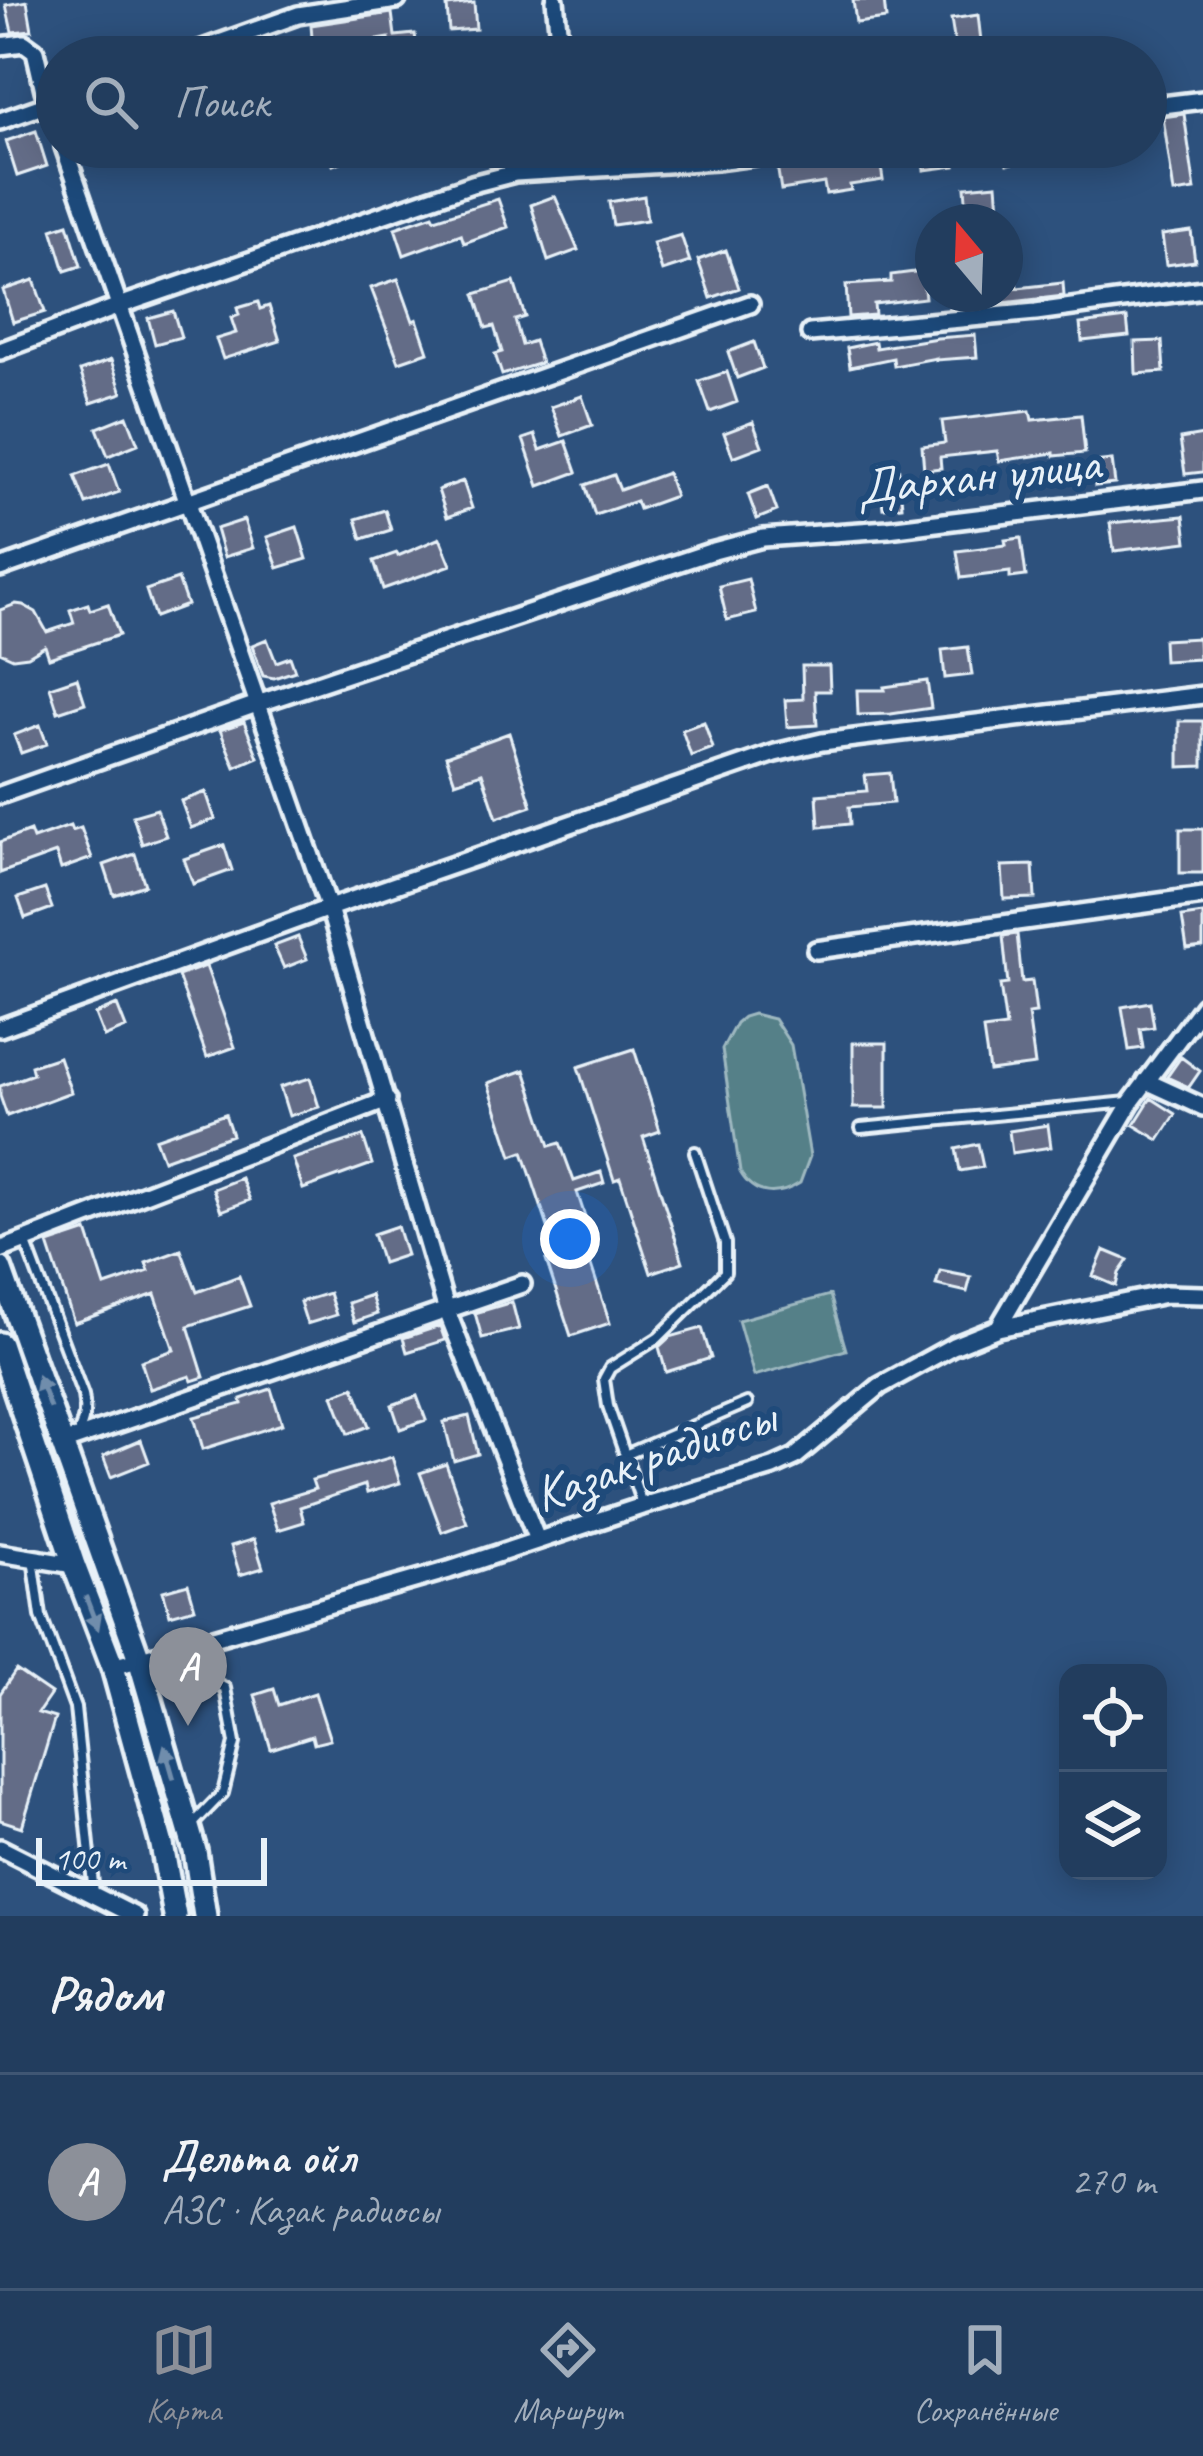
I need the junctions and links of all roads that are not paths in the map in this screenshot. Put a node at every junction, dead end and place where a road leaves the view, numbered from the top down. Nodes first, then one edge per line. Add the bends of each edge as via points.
1 (397, 0) edge
2 (555, 0) edge
3 (239, 36) edge
4 (559, 36) edge
5 (0, 46) edge
6 (36, 53) edge
7 (1203, 100) edge
8 (1167, 104) edge
9 (36, 109) edge
10 (0, 122) edge
11 (71, 168) edge
12 (572, 168) edge
13 (1203, 289) edge
14 (750, 304) dead end
15 (119, 306) junction
16 (810, 333) dead end
17 (0, 351) edge
18 (1203, 490) edge
19 (188, 502) junction
20 (0, 568) edge
21 (1203, 695) edge
22 (257, 704) junction
23 (0, 795) edge
24 (1203, 896) edge
25 (328, 908) junction
26 (816, 950) dead end
27 (1203, 1006) edge
28 (0, 1028) edge
29 (1146, 1081) junction
30 (387, 1100) junction
31 (1131, 1102) junction
32 (1203, 1107) edge
33 (861, 1128) dead end
34 (695, 1152) dead end
35 (25, 1240) junction
36 (0, 1250) edge
37 (0, 1268) edge
38 (522, 1284) dead end
39 (1203, 1295) edge
40 (447, 1311) junction
41 (998, 1328) junction
42 (0, 1344) edge
43 (747, 1403) dead end
44 (69, 1441) junction
45 (625, 1455) junction
46 (642, 1506) junction
47 (537, 1540) junction
48 (0, 1553) edge
49 (32, 1558) junction
50 (74, 1565) junction
51 (148, 1657) junction
52 (112, 1667) junction
53 (188, 1829) junction
54 (0, 1848) edge
55 (94, 1895) junction
56 (135, 1916) edge
57 (175, 1916) edge
58 (205, 1916) edge

1 - 3 street via 298,15
2 - 4 street
5 - 6 street via 23,43
7 - 8 street
9 - 10 street
11 - 15 street
12 - 15 street via 472,184
13 - 16 street
14 - 19 street
15 - 17 street
15 - 19 street
18 - 22 street, Дархан улица via 763,538
19 - 20 street
19 - 22 street
21 - 25 street via 775,753
22 - 23 street, Дархан улица
22 - 25 street
24 - 26 street
25 - 28 street
25 - 30 street
27 - 29 street
29 - 31 street
29 - 32 street
30 - 35 street
30 - 40 street
31 - 33 lane
31 - 41 street
34 - 45 lane via 725,1244 725,1272 658,1338 610,1368 608,1406
35 - 36 street
35 - 44 lane via 82,1396 84,1421
44 -> 37 main road
38 - 40 street
39 - 41 street, Казак радиосы via 1166,1294
40 - 44 street
40 - 47 street
41 - 46 street, Казак радиосы via 880,1386 773,1468
42 - 50 main road
43 - 45 lane
44 - 51 main road
45 - 46 lane
46 - 47 street, Казак радиосы
47 - 51 street, Казак радиосы
48 - 49 street
49 - 50 street
49 - 55 lane via 41,1616 75,1708
50 -> 52 main road
51 - 52 street, Казак радиосы
53 -> 51 main road
51 - 53 lane via 226,1688 235,1742 223,1793
52 - 57 main road
53 - 58 main road
54 - 55 street
55 - 56 street

